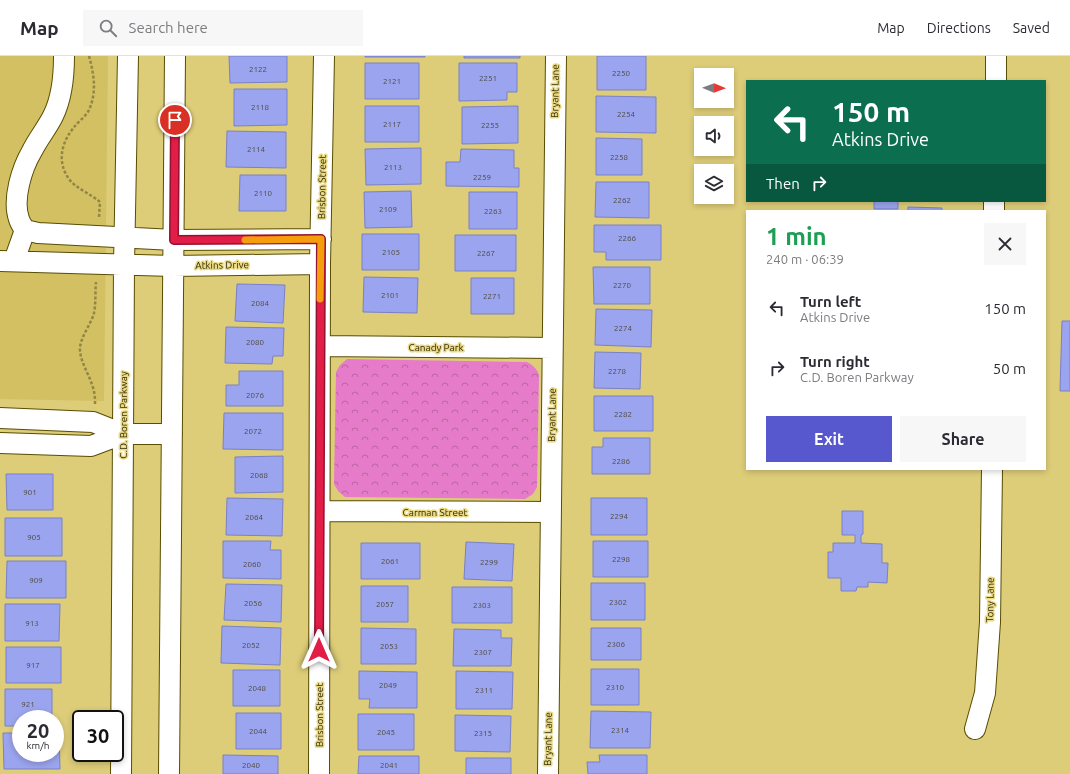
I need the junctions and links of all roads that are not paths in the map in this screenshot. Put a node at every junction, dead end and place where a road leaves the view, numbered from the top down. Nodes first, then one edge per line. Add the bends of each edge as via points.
1 (64, 56) edge
2 (128, 56) edge
3 (175, 56) edge
4 (324, 56) edge
5 (556, 56) edge
6 (996, 56) edge
7 (996, 80) edge
8 (25, 230) junction
9 (124, 238) junction
10 (321, 239) junction
11 (174, 240) junction
12 (7, 261) edge
13 (124, 264) junction
14 (320, 264) junction
15 (173, 266) junction
16 (320, 346) junction
17 (552, 348) junction
18 (0, 418) edge
19 (122, 434) junction
20 (172, 434) junction
21 (0, 443) edge
22 (992, 470) edge
23 (320, 511) junction
24 (550, 512) junction
25 (975, 729) dead end
26 (121, 774) edge
27 (169, 774) edge
28 (319, 774) edge
29 (548, 774) edge

1 - 8 street via 61,91 53,116 31,152 18,191 19,219
2 - 9 street, C.D. Boren Parkway
3 - 11 street
4 - 10 street, Brisbon Street
5 - 17 street, Bryant Lane
6 - 7 street
8 - 9 street
8 - 12 street
9 - 11 street
9 - 13 street, C.D. Boren Parkway
10 - 11 street
10 - 14 street, Brisbon Street
11 - 15 street
12 - 13 street, Atkins Drive
13 - 15 street, Atkins Drive
13 - 19 street, C.D. Boren Parkway
14 - 15 street, Atkins Drive
14 - 16 street, Brisbon Street
15 - 20 street
16 - 17 street, Canady Park
16 - 23 street, Brisbon Street
17 - 24 street, Bryant Lane
18 - 19 street via 93,422
19 - 20 street
19 - 21 street via 91,446
19 - 26 street, C.D. Boren Parkway
20 - 27 street
22 - 25 street, Tony Lane via 990,622 985,693
23 - 24 street, Carman Street
23 - 28 street, Brisbon Street
24 - 29 street, Bryant Lane

